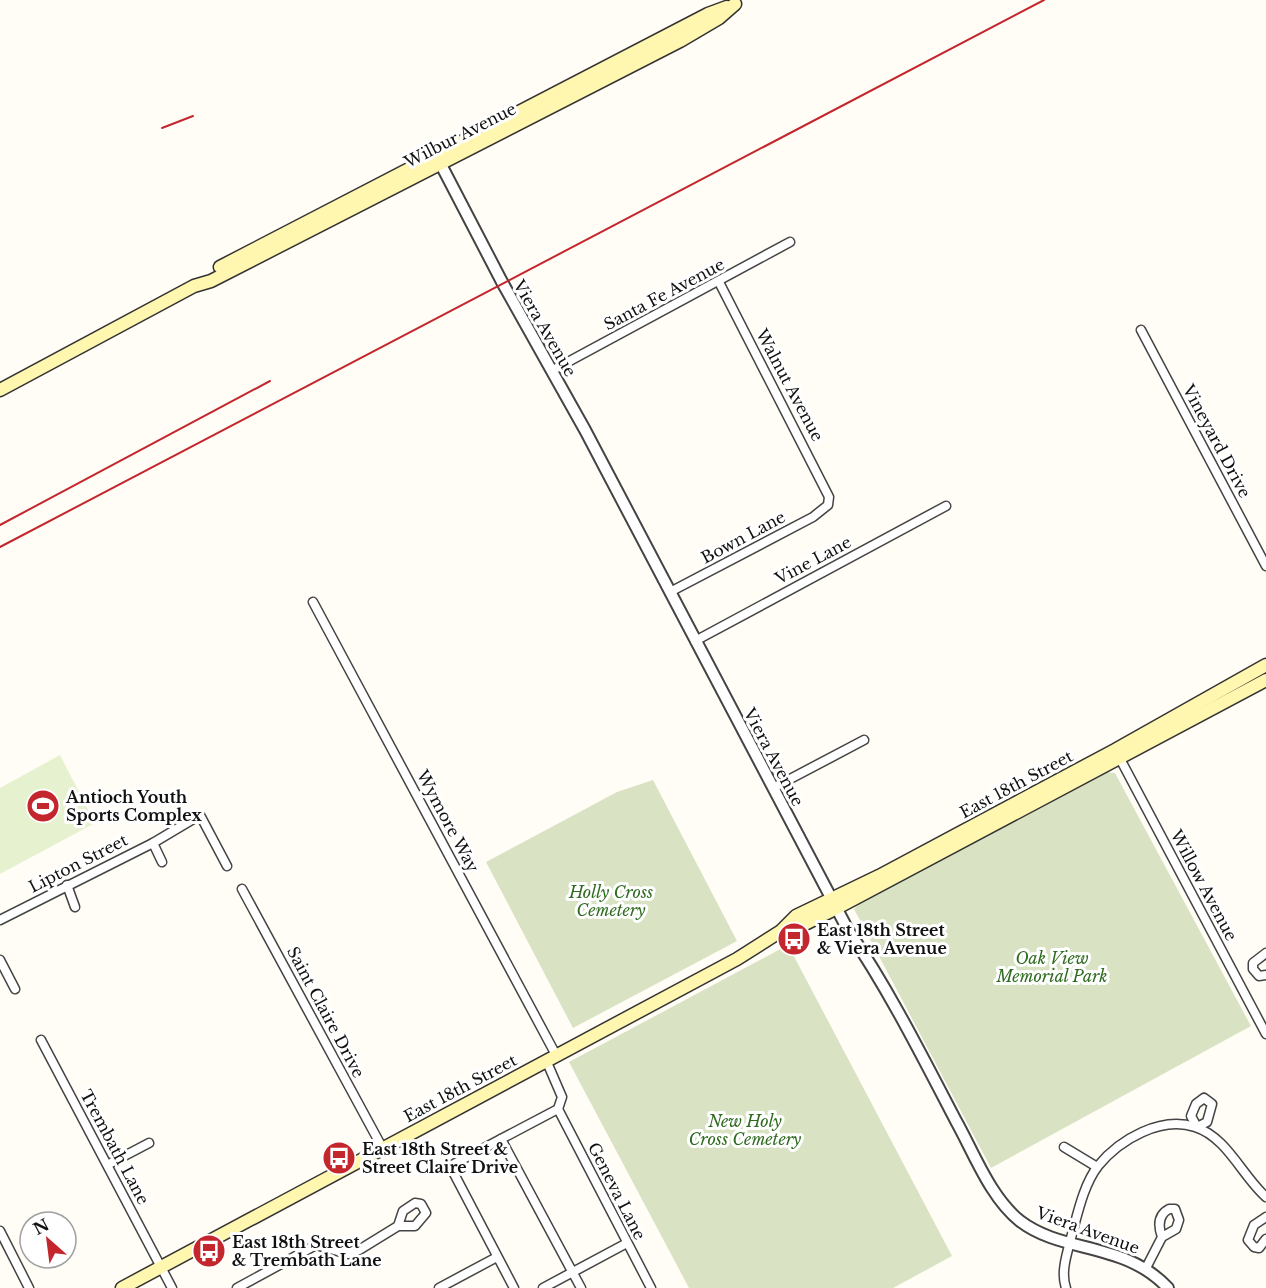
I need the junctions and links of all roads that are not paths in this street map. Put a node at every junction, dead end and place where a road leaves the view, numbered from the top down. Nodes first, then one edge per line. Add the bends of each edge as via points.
1 (739, 2) edge
2 (438, 159) junction
3 (790, 242) dead end
4 (719, 282) junction
5 (1141, 330) dead end
6 (552, 370) junction
7 (0, 390) edge
8 (828, 505) joint
9 (946, 506) dead end
10 (1266, 566) edge
11 (670, 592) junction
12 (313, 602) dead end
13 (695, 641) junction
14 (1266, 665) edge
15 (1266, 680) edge
16 (864, 740) dead end
17 (1118, 754) junction
18 (773, 788) junction
19 (153, 843) junction
20 (162, 862) dead end
21 (227, 866) dead end
22 (67, 885) junction
23 (243, 889) dead end
24 (835, 903) junction
25 (75, 907) dead end
26 (0, 920) edge
27 (1266, 953) edge
28 (0, 960) edge
29 (1266, 975) edge
30 (15, 989) dead end
31 (1266, 1034) edge
32 (41, 1040) dead end
33 (551, 1058) junction
34 (558, 1109) junction
35 (501, 1139) junction
36 (149, 1143) dead end
37 (1064, 1147) dead end
38 (383, 1149) junction
39 (109, 1164) junction
40 (1097, 1167) junction
41 (1266, 1197) edge
42 (1266, 1220) edge
43 (398, 1226) dead end
44 (0, 1231) edge
45 (1162, 1237) dead end
46 (1266, 1239) edge
47 (1070, 1241) junction
48 (627, 1243) junction
49 (497, 1257) junction
50 (162, 1268) junction
51 (1146, 1268) junction
52 (573, 1272) junction
53 (29, 1288) edge
54 (122, 1288) edge
55 (172, 1288) edge
56 (237, 1288) edge
57 (439, 1288) edge
58 (514, 1288) edge
59 (543, 1288) edge
60 (581, 1288) edge
61 (651, 1288) edge
62 (1066, 1288) edge
63 (1168, 1288) edge

1 - 2 main road, Wilbur Avenue via 690,35 608,72
2 - 6 street, Viera Avenue
2 - 7 main road, Wilbur Avenue via 207,274 194,286
3 - 4 street, Santa Fe Avenue
4 - 6 street, Santa Fe Avenue
4 - 8 street, Walnut Avenue via 827,489
5 - 10 street, Vineyard Drive
6 - 11 street, Viera Avenue
8 - 11 street, Bown Lane via 813,517
9 - 13 street, Vine Lane
11 - 13 street, Viera Avenue
12 - 33 street, Wymore Way
13 - 18 street, Viera Avenue
14 - 17 main road, East 18th Street
15 - 17 main road, East 18th Street
16 - 18 street
17 - 24 main road, East 18th Street
17 - 31 street, Willow Avenue
18 - 24 street, Viera Avenue
19 - 20 street
19 - 21 street, Lipton Street via 200,815
19 - 22 street, Lipton Street
22 - 25 street
22 - 26 street, Lipton Street
23 - 38 street, Saint Claire Drive
24 - 33 main road, East 18th Street via 796,916 781,931 737,959
24 - 47 street, Viera Avenue via 991,1185 1020,1221 1044,1234
27 - 29 street via 1253,963 1259,976
28 - 30 street
32 - 39 street, Trembath Lane
33 - 34 street, Wymore Way via 562,1097
33 - 38 main road, East 18th Street
34 - 35 street
34 - 48 street, Geneva Lane
35 - 49 street via 450,1166
35 - 52 street
36 - 39 street
37 - 40 street
38 - 50 main road, East 18th Street
39 - 50 street, Trembath Lane
40 - 41 street via 1113,1151 1156,1126 1179,1123 1212,1135
40 - 47 street
42 - 46 street via 1254,1225 1248,1240 1259,1248
43 - 56 street via 348,1254 316,1245
44 - 53 street
45 - 51 street
47 - 51 street, Viera Avenue
47 - 62 street via 1064,1270
48 - 52 street
48 - 61 street, Geneva Lane
49 - 57 street
49 - 58 street
50 - 54 main road, East 18th Street
50 - 55 street, Trembath Lane
51 - 63 street, Viera Avenue
52 - 59 street
52 - 60 street

